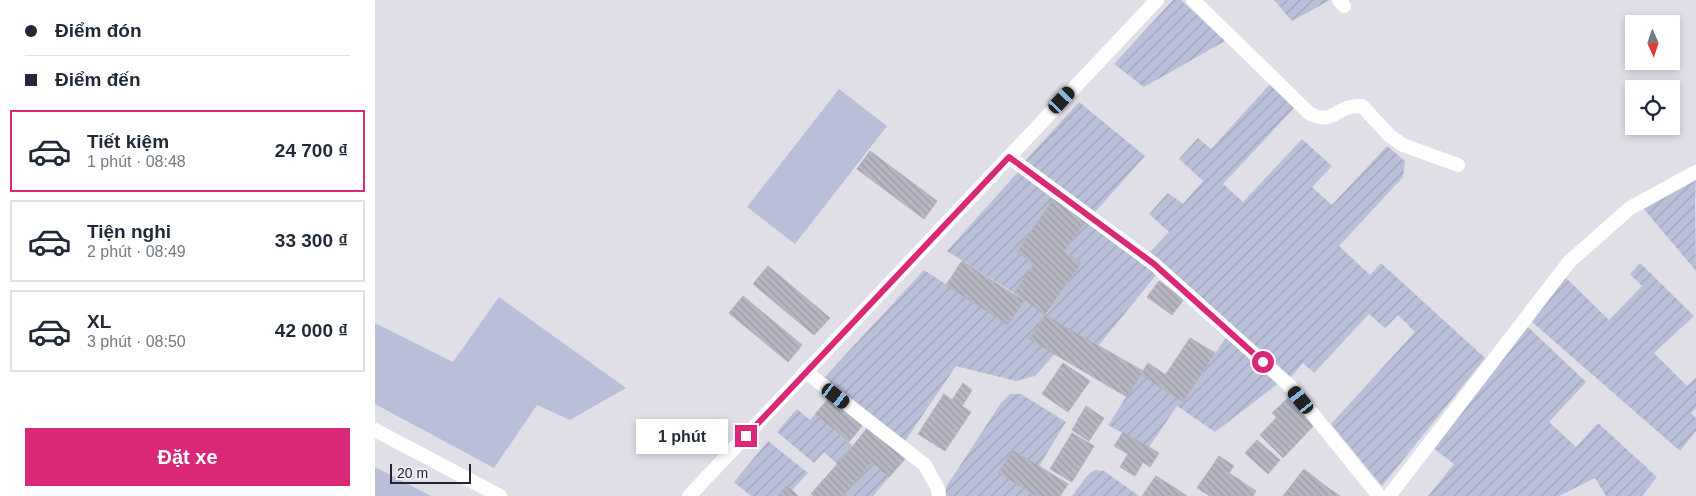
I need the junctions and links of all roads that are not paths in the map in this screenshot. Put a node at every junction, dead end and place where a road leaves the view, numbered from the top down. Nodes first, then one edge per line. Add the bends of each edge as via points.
1 (1157, 0) edge
2 (1193, 0) edge
3 (1009, 157) junction
4 (1458, 165) dead end
5 (1696, 172) edge
6 (806, 372) junction
7 (375, 430) edge
8 (500, 496) edge
9 (689, 496) edge
10 (939, 496) edge
11 (1379, 496) edge
12 (1389, 496) edge

1 - 3 street
2 - 4 street via 1317,118 1326,118 1353,105 1362,106 1403,145
3 - 6 street
3 - 11 street via 1154,264 1290,386
5 - 12 street via 1630,208 1569,262
6 - 9 street
6 - 10 street via 925,465
7 - 8 street

